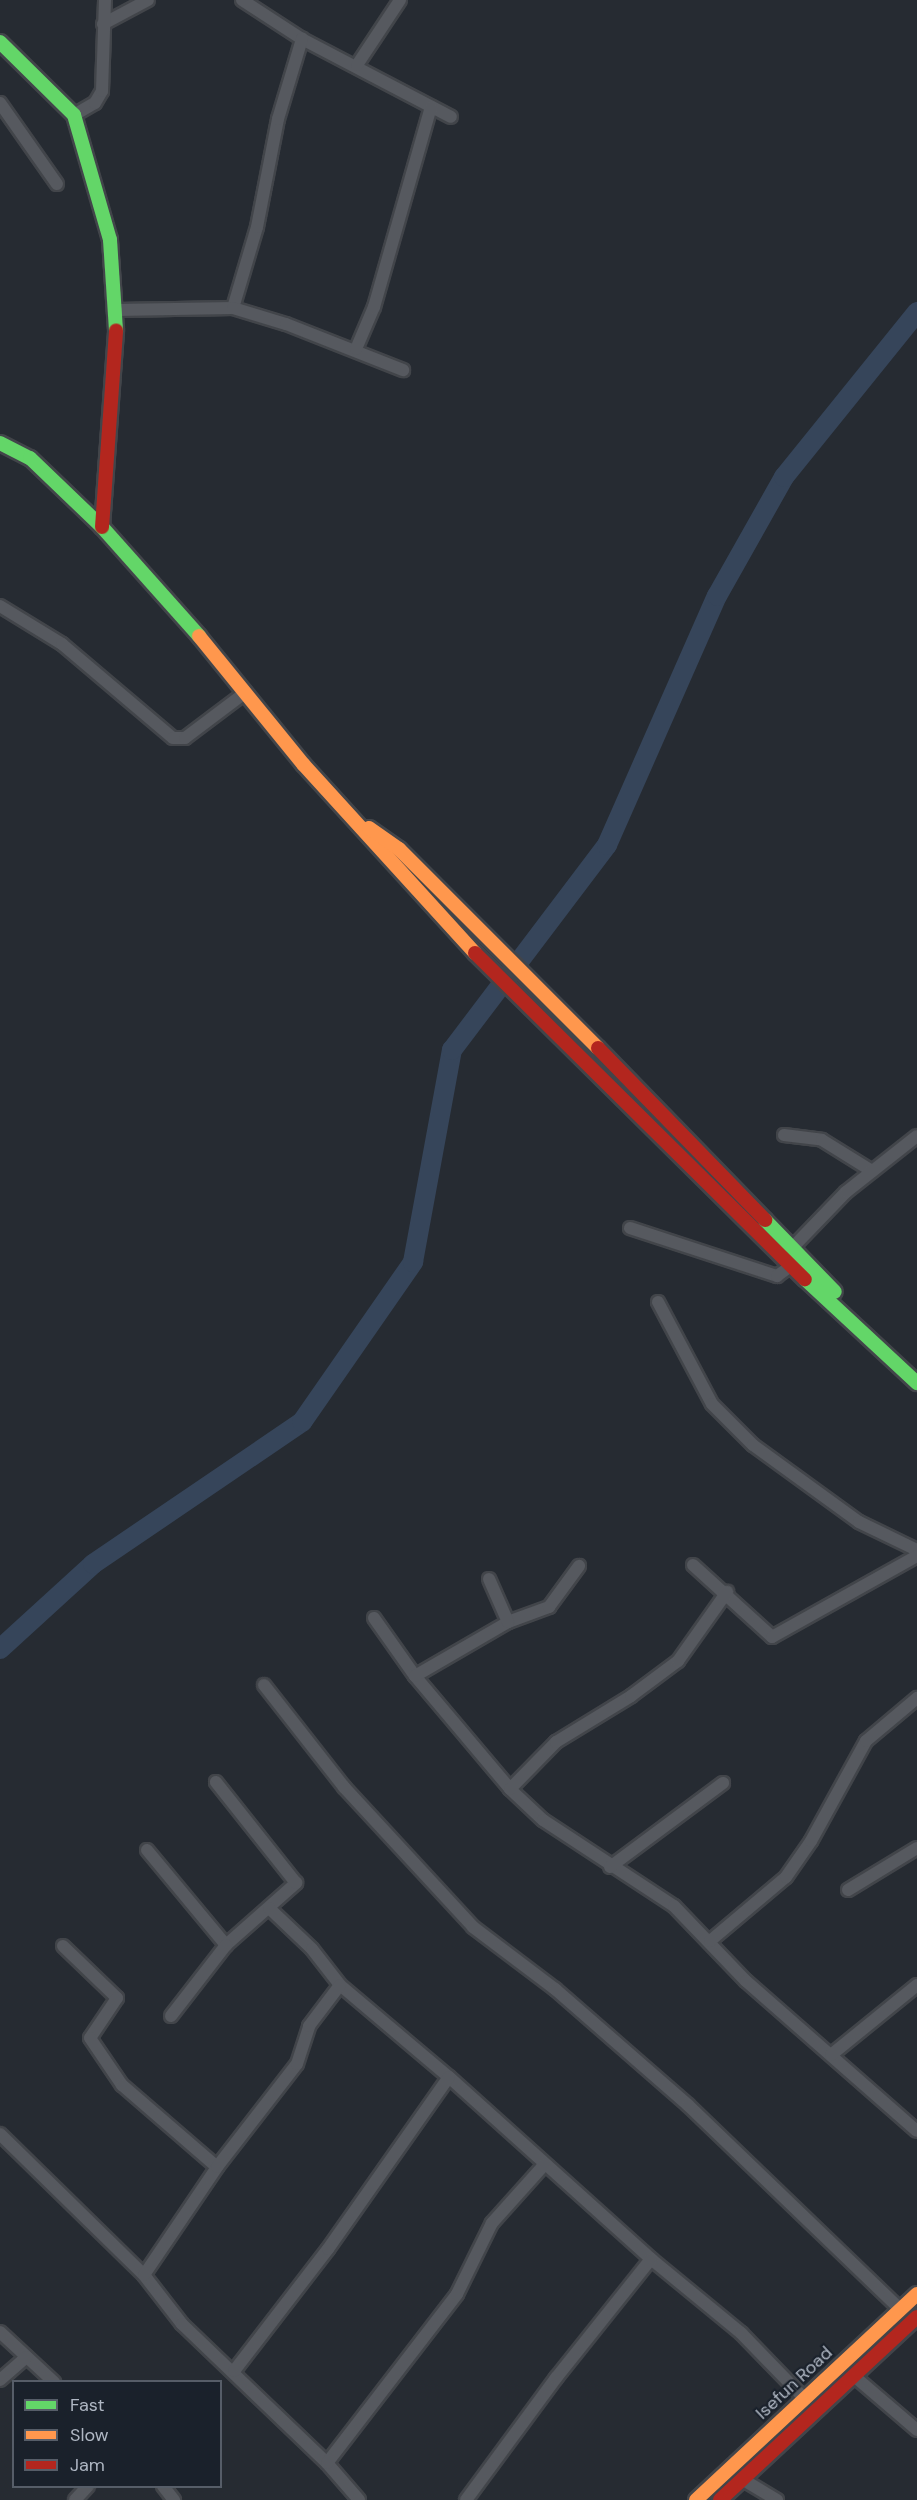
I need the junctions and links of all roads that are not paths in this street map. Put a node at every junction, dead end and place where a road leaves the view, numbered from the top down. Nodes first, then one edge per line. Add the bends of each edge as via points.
1 (105, 0) edge
2 (148, 0) edge
3 (242, 0) edge
4 (400, 0) edge
5 (103, 24) junction
6 (302, 39) junction
7 (0, 42) edge
8 (357, 65) junction
9 (0, 103) edge
10 (431, 107) junction
11 (74, 115) junction
12 (451, 117) dead end
13 (4, 118) edge
14 (57, 184) dead end
15 (233, 308) junction
16 (117, 310) junction
17 (356, 349) junction
18 (403, 370) dead end
19 (0, 443) edge
20 (102, 527) junction
21 (0, 606) edge
22 (246, 692) junction
23 (356, 819) junction
24 (784, 1135) dead end
25 (917, 1136) edge
26 (872, 1171) junction
27 (630, 1228) dead end
28 (793, 1247) junction
29 (791, 1266) junction
30 (658, 1302) dead end
31 (917, 1372) edge
32 (917, 1383) edge
33 (917, 1550) edge
34 (917, 1556) edge
35 (693, 1565) dead end
36 (579, 1566) dead end
37 (489, 1579) dead end
38 (727, 1592) junction
39 (374, 1618) dead end
40 (508, 1622) junction
41 (415, 1676) junction
42 (264, 1685) dead end
43 (917, 1698) edge
44 (216, 1782) dead end
45 (723, 1783) dead end
46 (510, 1789) junction
47 (917, 1848) edge
48 (147, 1850) dead end
49 (610, 1867) junction
50 (848, 1890) dead end
51 (268, 1908) junction
52 (710, 1941) junction
53 (226, 1945) junction
54 (63, 1946) dead end
55 (340, 1985) junction
56 (917, 1985) edge
57 (171, 2016) dead end
58 (831, 2055) junction
59 (449, 2077) junction
60 (917, 2131) edge
61 (0, 2134) edge
62 (544, 2164) junction
63 (217, 2167) junction
64 (651, 2259) junction
65 (144, 2274) junction
66 (917, 2294) edge
67 (900, 2308) junction
68 (917, 2317) edge
69 (0, 2332) edge
70 (26, 2357) junction
71 (234, 2371) junction
72 (854, 2376) junction
73 (0, 2380) edge
74 (52, 2380) edge
75 (804, 2398) junction
76 (917, 2430) edge
77 (327, 2463) junction
78 (742, 2479) junction
79 (87, 2488) edge
80 (164, 2488) edge
81 (75, 2500) edge
82 (174, 2500) edge
83 (359, 2500) edge
84 (466, 2500) edge
85 (696, 2500) edge
86 (720, 2500) edge
87 (777, 2500) edge

1 - 5 street
2 - 5 street
3 - 6 street
4 - 8 street
5 - 11 street via 102,90 95,103
6 - 8 street
6 - 15 street via 278,119 257,227
7 - 11 street
8 - 10 street
9 - 13 street
10 - 12 street
10 - 17 street via 374,307
11 - 16 street via 110,240
13 - 14 street
15 - 16 street
15 - 17 street
16 - 20 street
17 - 18 street
19 - 20 street via 30,458
20 - 22 street
21 - 22 street via 62,644 173,738 185,738
22 - 23 street via 303,764
23 - 28 street via 399,849 486,933
23 - 29 street via 385,857 469,947
24 - 26 street via 822,1140
25 - 26 street
26 - 28 street
27 - 29 street via 777,1276
28 - 31 street
29 - 32 street
30 - 33 street via 712,1404 753,1445 859,1522
34 - 38 street via 772,1637
35 - 38 street
36 - 40 street via 549,1607
37 - 40 street
38 - 46 street via 678,1661 631,1696 556,1742
39 - 41 street
40 - 41 street
41 - 46 street
42 - 67 street via 344,1787 473,1927 555,1989 688,2105
43 - 52 street via 866,1742 811,1841 786,1877
44 - 51 street via 296,1882
45 - 49 street
46 - 49 street via 543,1820
47 - 50 street
48 - 53 street
49 - 52 street via 635,1878 674,1906
51 - 53 street
51 - 55 street via 312,1949
52 - 58 street via 746,1981
53 - 57 street
54 - 63 street via 117,1998 90,2038 122,2085
55 - 59 street
55 - 63 street via 309,2026 297,2064
56 - 58 street
58 - 60 street
59 - 62 street
59 - 71 street via 328,2248
61 - 65 street
62 - 64 street
62 - 77 street via 492,2223 457,2294
63 - 65 street
64 - 75 street via 741,2333
64 - 84 street
65 - 71 street via 182,2324
66 - 67 street, Isefun Road
67 - 75 street, Isefun Road
68 - 72 street, Isefun Road
69 - 70 street
70 - 73 street
70 - 74 street
71 - 77 street
72 - 76 street
72 - 78 street, Isefun Road
75 - 85 street, Isefun Road
77 - 83 street
78 - 86 street, Isefun Road
78 - 87 street
79 - 81 street
80 - 82 street

